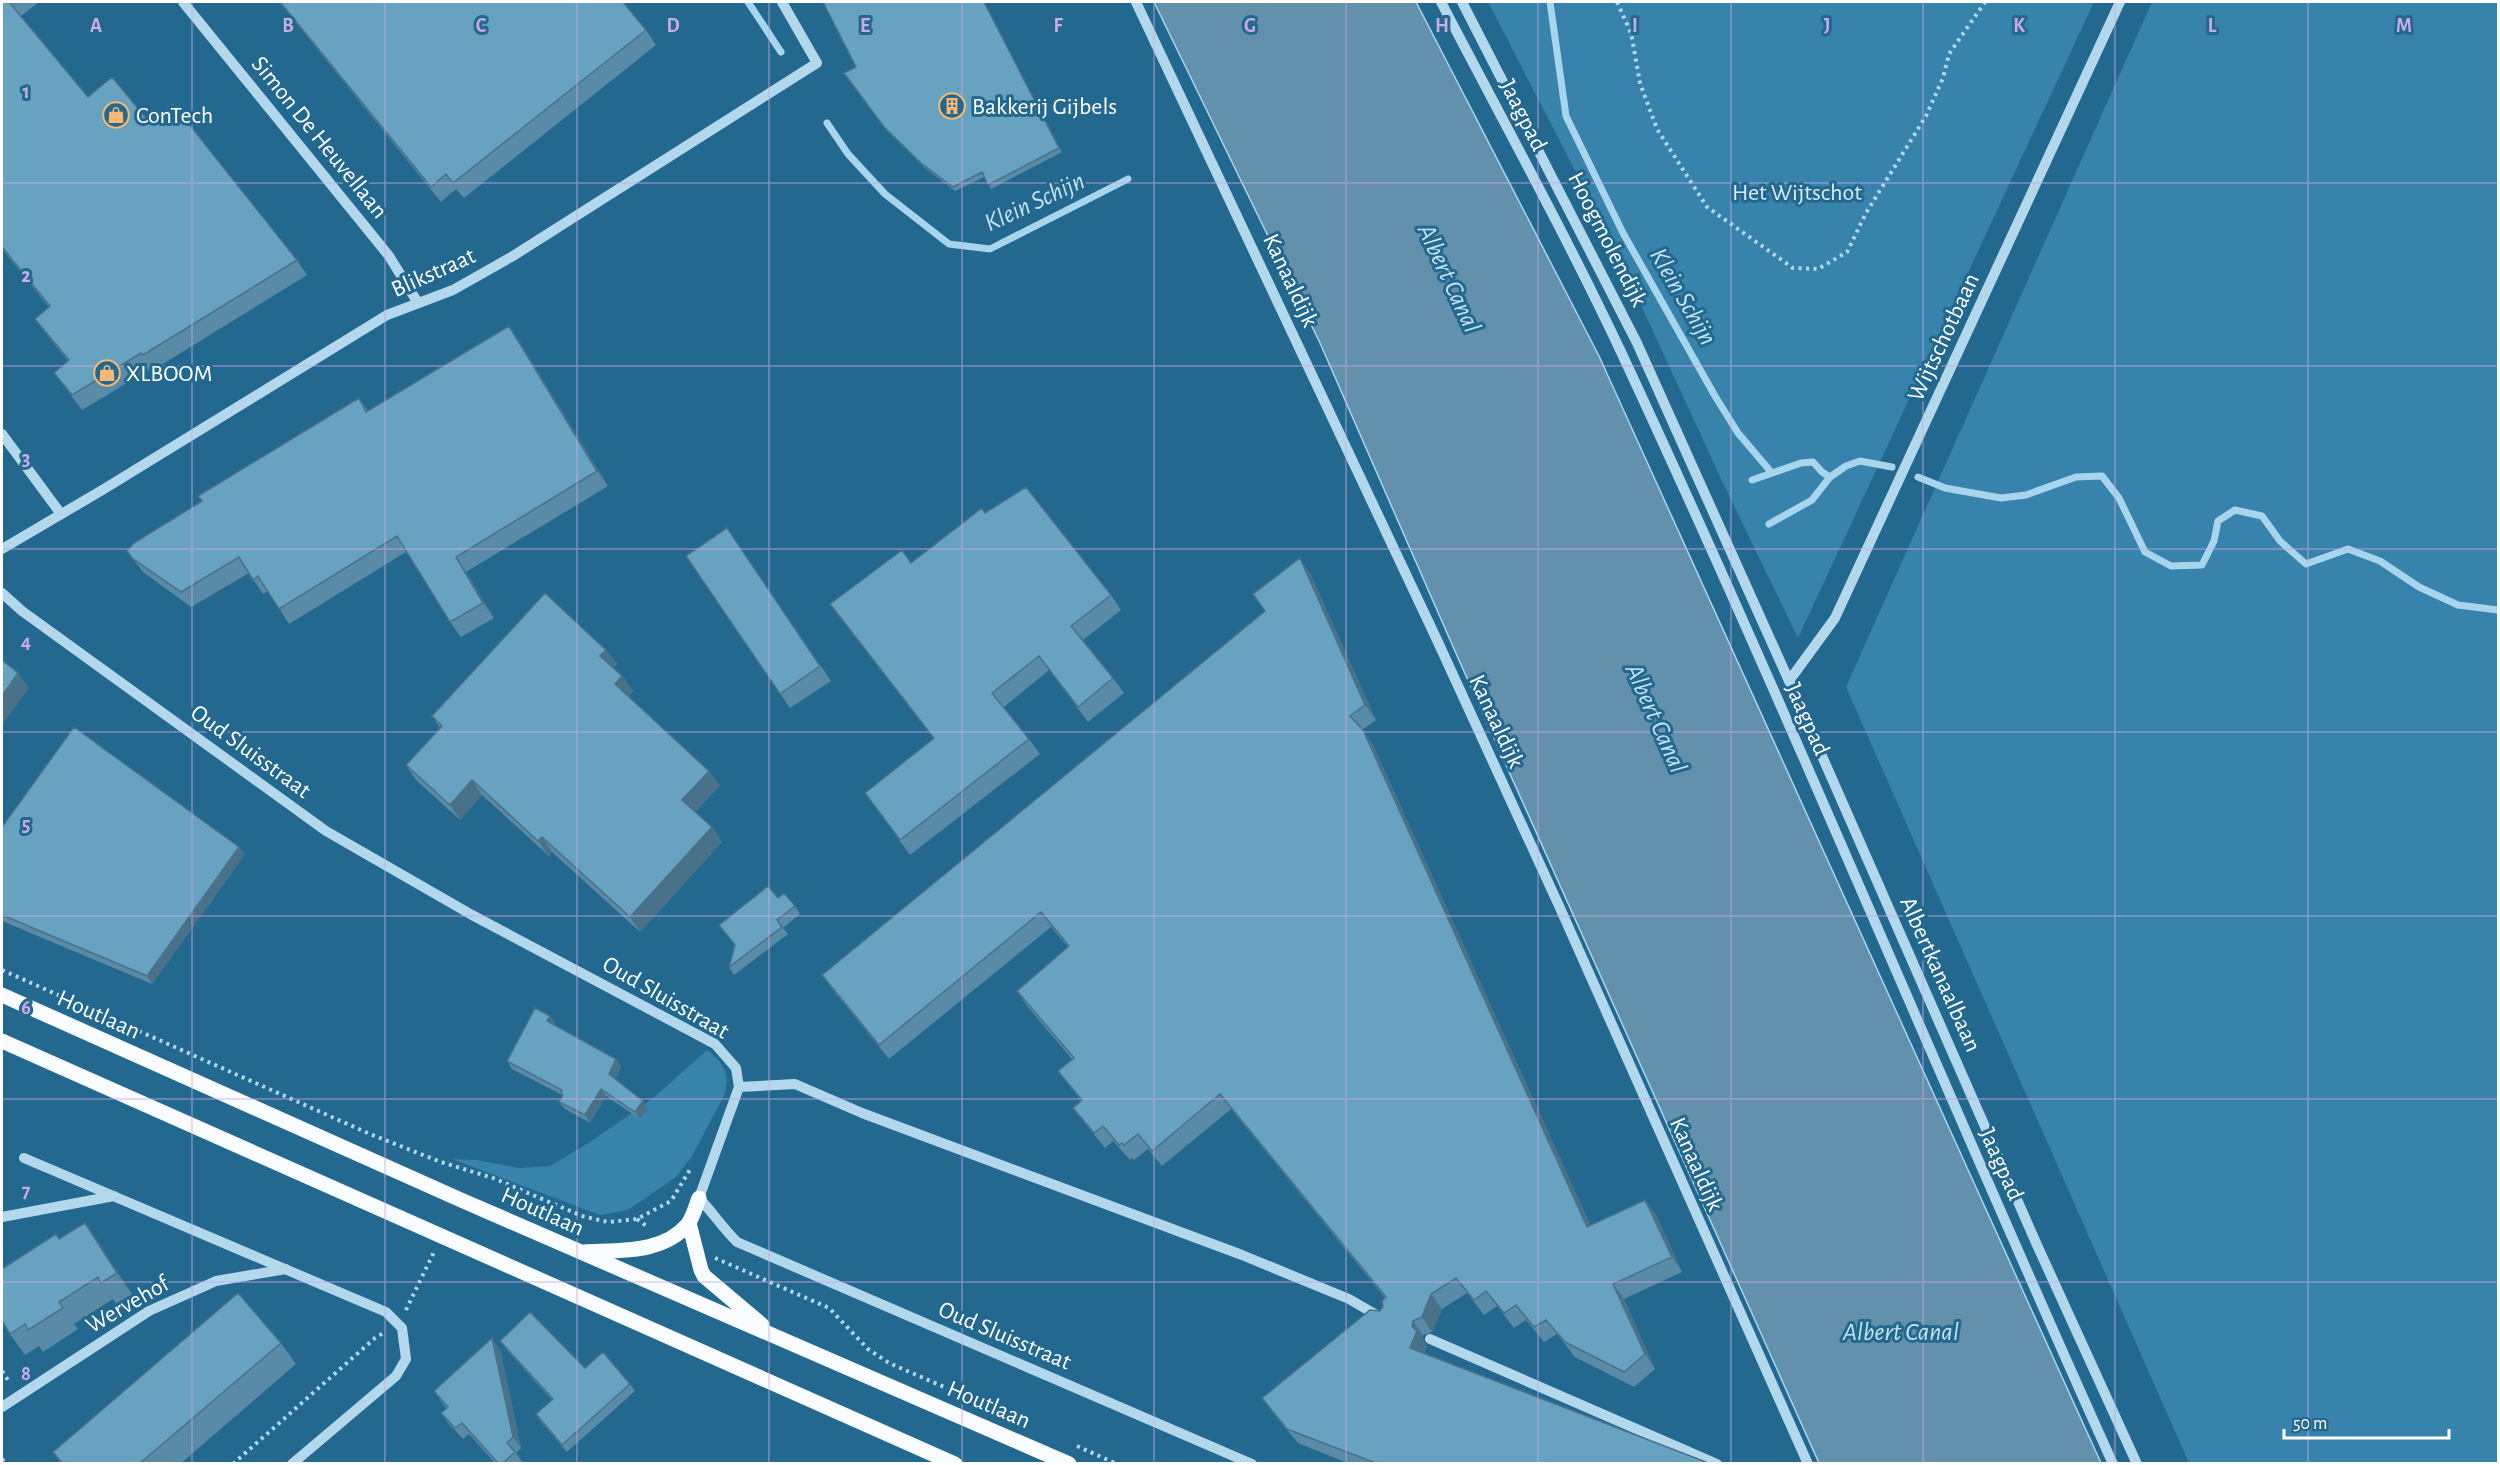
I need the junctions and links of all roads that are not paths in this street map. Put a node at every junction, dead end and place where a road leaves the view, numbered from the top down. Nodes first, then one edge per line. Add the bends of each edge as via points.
1 (183, 2) edge
2 (782, 2) edge
3 (1136, 2) edge
4 (1441, 2) edge
5 (1462, 2) edge
6 (2120, 2) edge
7 (418, 303) junction
8 (2, 434) edge
9 (1708, 500) joint
10 (61, 514) junction
11 (2, 549) edge
12 (2, 593) edge
13 (1789, 681) junction
14 (2, 995) edge
15 (2, 1041) edge
16 (739, 1087) junction
17 (24, 1158) dead end
18 (115, 1196) junction
19 (699, 1198) junction
20 (2, 1217) edge
21 (689, 1223) junction
22 (581, 1252) junction
23 (286, 1269) junction
24 (1386, 1320) edge
25 (779, 1338) junction
26 (1430, 1340) dead end
27 (2, 1407) edge
28 (292, 1464) edge
29 (955, 1464) edge
30 (1069, 1464) edge
31 (1252, 1464) edge
32 (1717, 1464) edge
33 (1808, 1464) edge
34 (2114, 1464) edge
35 (2138, 1464) edge

1 - 7 street, Simon De Heuvellaan via 389,256
2 - 7 street, Blikstraat via 817,63 513,256 453,290
3 - 33 street, Kanaaldijk via 1437,640
4 - 34 street, Jaagpad via 1620,350
5 - 9 street, Hoogmolendijk via 1610,289
6 - 13 street, Wijtschotbaan via 1835,618
7 - 10 street, Blikstraat via 387,315
8 - 10 street
9 - 13 street, Albertkanaalbaan
10 - 11 street, Blikstraat
12 - 16 street, Oud Sluisstraat via 326,831 472,915 715,1044 736,1068
13 - 35 street, Albertkanaalbaan via 2037,1245
14 - 22 main road, Houtlaan
15 - 29 main road
16 - 19 street
16 - 24 street via 795,1084 862,1113 1242,1255 1349,1299
17 - 18 street
18 - 20 street
18 - 23 street
19 - 21 main road
19 - 31 street, Oud Sluisstraat via 737,1242
21 - 22 main road via 671,1239 654,1246
21 - 25 main road via 700,1270 710,1283
22 - 25 main road, Houtlaan
23 - 27 street, Wervehof via 216,1281 149,1311
23 - 28 street via 386,1312 402,1328 406,1359 396,1376
25 - 30 main road, Houtlaan
26 - 32 street

